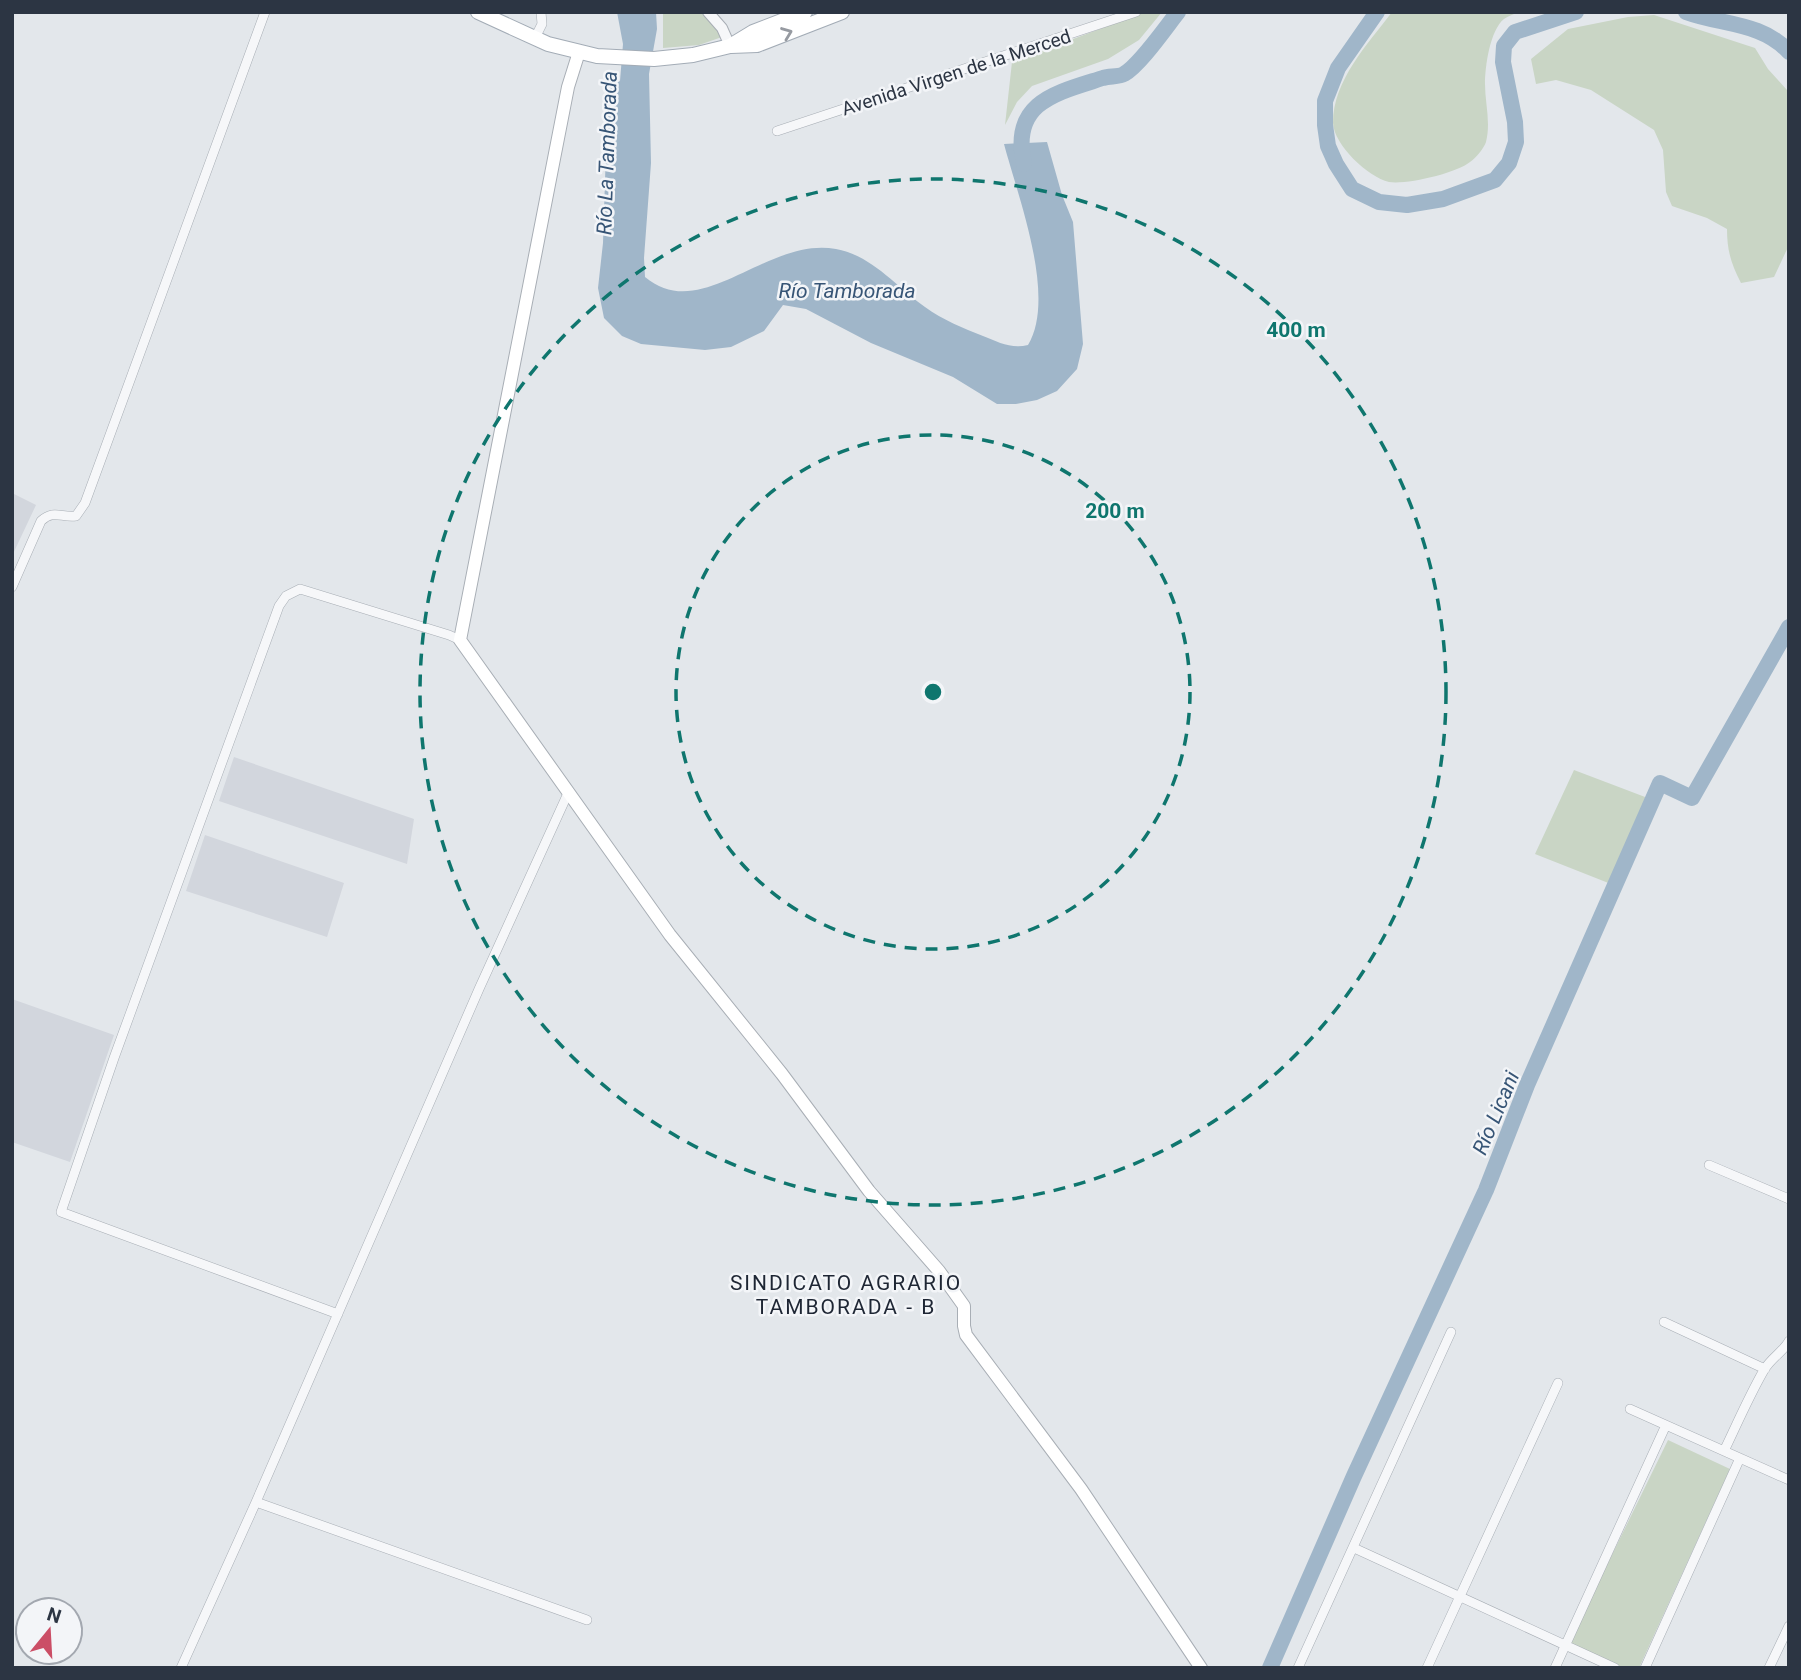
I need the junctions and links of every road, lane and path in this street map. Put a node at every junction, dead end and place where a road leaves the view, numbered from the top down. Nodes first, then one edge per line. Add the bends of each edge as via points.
1 (265, 12) edge
2 (478, 12) edge
3 (541, 12) edge
4 (708, 12) edge
5 (804, 12) edge
6 (842, 12) edge
7 (1136, 12) edge
8 (535, 38) junction
9 (730, 46) junction
10 (579, 52) junction
11 (777, 131) dead end
12 (12, 587) edge
13 (460, 640) junction
14 (569, 791) junction
15 (1709, 1165) dead end
16 (1789, 1199) edge
17 (338, 1314) junction
18 (1664, 1322) dead end
19 (1451, 1332) dead end
20 (1788, 1346) edge
21 (1765, 1369) junction
22 (1558, 1383) dead end
23 (1630, 1409) dead end
24 (1666, 1425) junction
25 (1724, 1451) junction
26 (1740, 1458) junction
27 (1789, 1480) edge
28 (256, 1502) junction
29 (1354, 1548) junction
30 (1459, 1596) junction
31 (587, 1620) dead end
32 (1789, 1626) edge
33 (1565, 1645) junction
34 (181, 1668) edge
35 (1201, 1668) edge
36 (1298, 1668) edge
37 (1427, 1668) edge
38 (1555, 1668) edge
39 (1615, 1668) edge
40 (1645, 1668) edge
41 (1769, 1668) edge

1 - 12 street via 85,503 76,516 57,513 41,521
2 - 8 main road
3 - 8 street via 542,24
4 - 9 street
5 - 9 main road
9 -> 6 main road via 757,45
7 - 11 street, Avenida Virgen de la Merced
8 - 10 main road
9 - 10 main road via 654,59
10 - 13 main road via 568,87
13 - 14 main road
13 - 17 street via 300,589 279,606 61,1212
14 - 17 street
14 - 35 main road via 670,935 869,1191 939,1271 964,1306 966,1335 1081,1489
15 - 16 street
17 - 28 street
18 - 21 street
19 - 29 street
20 - 21 street via 1775,1353
21 - 25 street
22 - 30 street
23 - 24 street
24 - 25 street
24 - 33 street
25 - 26 street
26 - 27 street
26 - 40 street
28 - 31 street
28 - 34 street
29 - 30 street
29 - 36 street
30 - 33 street
30 - 37 street
32 - 41 street
33 - 38 street
33 - 39 street

